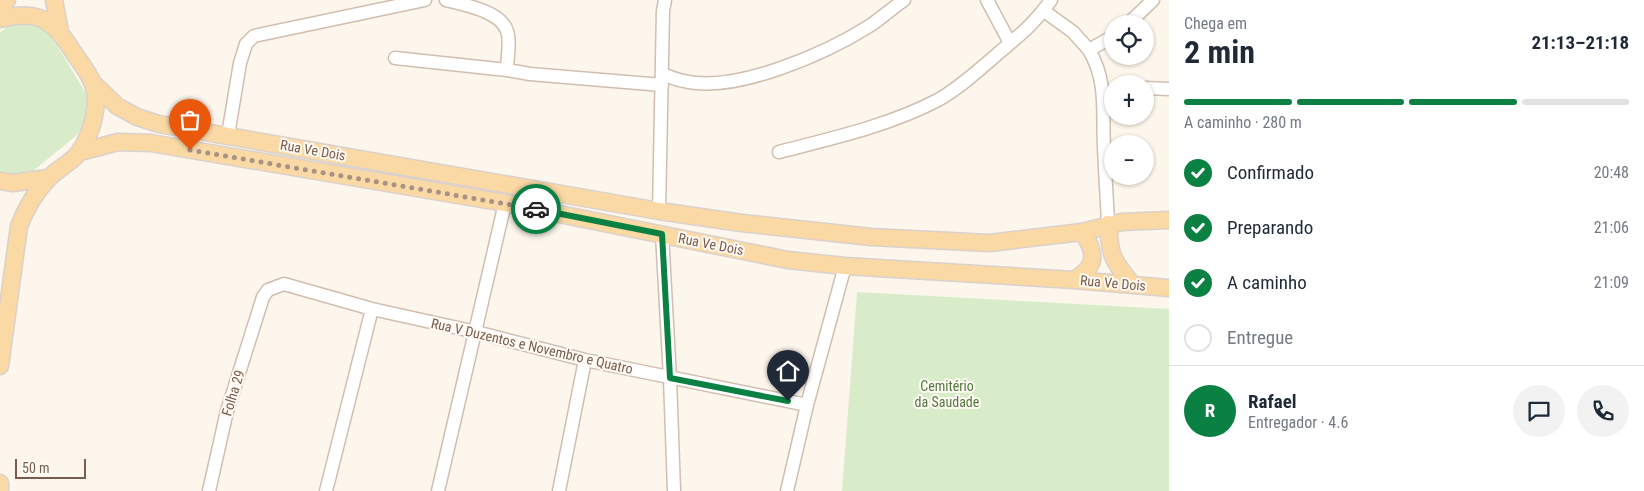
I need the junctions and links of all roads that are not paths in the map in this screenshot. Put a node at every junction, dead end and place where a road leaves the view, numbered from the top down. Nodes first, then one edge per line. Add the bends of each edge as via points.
1 (7, 0) edge
2 (54, 0) edge
3 (425, 0) edge
4 (446, 0) edge
5 (665, 0) edge
6 (904, 0) edge
7 (987, 0) edge
8 (1051, 0) edge
9 (1153, 0) edge
10 (1044, 11) junction
11 (0, 12) edge
12 (1137, 15) edge
13 (0, 18) edge
14 (60, 32) junction
15 (1104, 42) edge
16 (1010, 43) junction
17 (1089, 50) junction
18 (395, 58) dead end
19 (507, 70) junction
20 (662, 80) junction
21 (1104, 80) edge
22 (93, 83) junction
23 (1154, 88) edge
24 (1169, 89) edge
25 (1105, 125) edge
26 (228, 135) junction
27 (80, 152) junction
28 (779, 152) dead end
29 (48, 178) junction
30 (0, 181) edge
31 (504, 203) junction
32 (659, 211) junction
33 (1169, 220) edge
34 (1108, 224) junction
35 (1082, 232) junction
36 (662, 234) junction
37 (845, 266) junction
38 (1074, 280) junction
39 (1133, 285) junction
40 (1169, 288) edge
41 (263, 297) joint
42 (372, 309) junction
43 (476, 332) junction
44 (585, 360) junction
45 (0, 366) edge
46 (670, 378) junction
47 (807, 405) junction
48 (0, 483) edge
49 (0, 491) edge
50 (208, 491) edge
51 (326, 491) edge
52 (438, 491) edge
53 (559, 491) edge
54 (674, 491) edge
55 (787, 491) edge

1 - 11 main road
2 - 14 main road
3 - 26 street via 254,36 246,44 240,64
4 - 19 street via 499,18 507,30
5 - 20 street
6 - 20 street via 870,25 781,68 739,80 709,84
7 - 16 street
8 - 10 street
9 - 12 street
10 - 16 street
10 - 17 street via 1073,32
13 - 14 main road via 20,14 38,16
14 - 22 main road
15 - 17 street
16 - 28 street via 971,77 939,99 857,132
17 - 21 street
18 - 19 street
19 - 20 street via 530,74
20 - 32 street
22 - 26 main road, Rua Ve Dois via 117,106 137,117 159,124
22 - 27 main road via 96,109
23 - 24 street
25 - 34 street
26 - 32 main road, Rua Ve Dois
27 - 29 main road
27 - 31 main road, Rua Ve Dois via 118,142 151,143
29 - 30 main road via 13,183
29 - 45 main road via 27,206 19,226
31 - 36 main road, Rua Ve Dois
31 - 43 street
32 - 35 main road, Rua Ve Dois via 742,224 940,241 989,243
33 - 34 main road, Rua Ve Dois
34 - 35 main road, Rua Ve Dois
34 - 39 main road via 1113,259
35 - 38 main road via 1093,254 1085,273
36 - 37 main road, Rua Ve Dois via 788,260
36 - 46 street
37 - 38 main road, Rua Ve Dois
37 - 47 street
38 - 39 main road, Rua Ve Dois
39 - 40 main road, Rua Ve Dois
41 - 42 street, Rua V Duzentos e Novembro e Quatro via 268,290 284,284
41 - 50 street, Folha 29 via 227,411
42 - 43 street, Rua V Duzentos e Novembro e Quatro
42 - 51 street
43 - 44 street, Rua V Duzentos e Novembro e Quatro
43 - 52 street
44 - 46 street, Rua V Duzentos e Novembro e Quatro
44 - 53 street
46 - 47 street, Rua V Duzentos e Novembro e Quatro
46 - 54 street
47 - 55 street
48 - 49 main road

